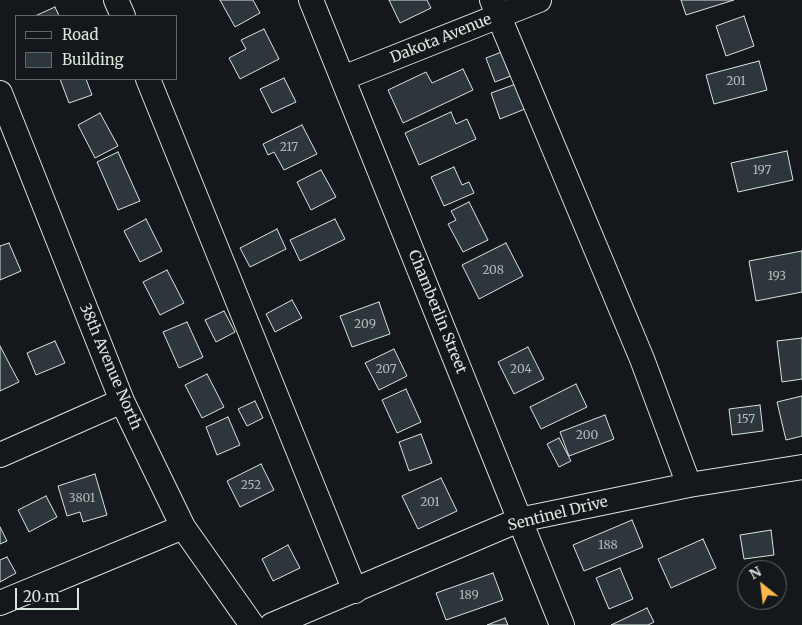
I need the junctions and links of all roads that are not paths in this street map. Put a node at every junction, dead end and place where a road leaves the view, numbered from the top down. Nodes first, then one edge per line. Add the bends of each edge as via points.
1 (116, 0) edge
2 (311, 0) edge
3 (539, 0) edge
4 (496, 8) edge
5 (123, 15) edge
6 (343, 78) junction
7 (148, 80) edge
8 (0, 92) edge
9 (122, 401) junction
10 (0, 455) edge
11 (802, 467) edge
12 (689, 485) junction
13 (519, 520) junction
14 (183, 527) junction
15 (355, 591) junction
16 (0, 603) edge
17 (252, 625) edge
18 (272, 625) edge
19 (562, 625) edge

1 - 5 street
2 - 6 street, Chamberlin Street
3 - 4 street, Dakota Avenue
4 - 6 street, Dakota Avenue
4 - 12 street via 642,359
6 - 13 street, Chamberlin Street
7 - 15 street
8 - 9 street, 38th Avenue North
9 - 10 street
9 - 14 street, 38th Avenue North
11 - 12 street, Sentinel Drive
12 - 13 street, Sentinel Drive
13 - 15 street, Sentinel Drive
13 - 19 street, Chamberlin Street
14 - 16 street
14 - 17 street, 38th Avenue North
15 - 18 street, Sentinel Drive

